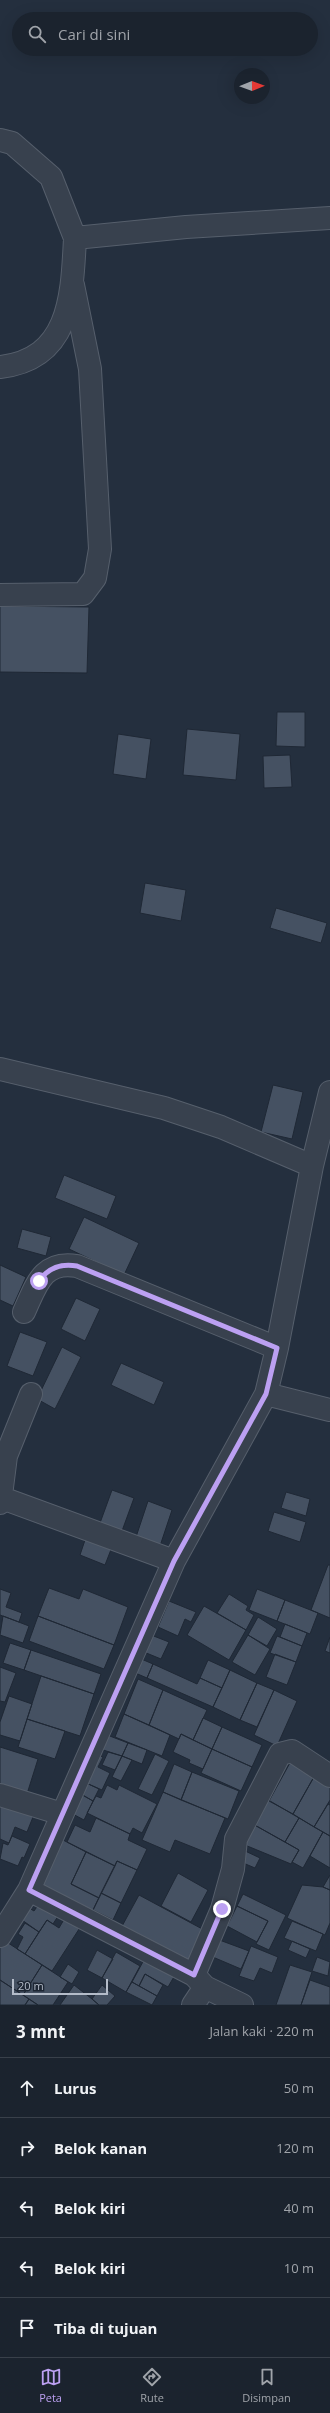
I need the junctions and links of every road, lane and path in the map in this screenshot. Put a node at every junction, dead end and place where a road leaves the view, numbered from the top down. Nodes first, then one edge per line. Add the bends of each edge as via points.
1 (0, 140) edge
2 (330, 218) edge
3 (75, 238) junction
4 (73, 285) junction
5 (0, 367) edge
6 (0, 595) edge
7 (0, 1069) edge
8 (330, 1092) edge
9 (312, 1166) junction
10 (24, 1312) dead end
11 (277, 1348) junction
12 (31, 1394) dead end
13 (266, 1394) junction
14 (330, 1410) edge
15 (1, 1500) edge
16 (174, 1561) junction
17 (330, 1776) edge
18 (0, 1795) edge
19 (62, 1814) junction
20 (29, 1890) junction
21 (0, 1936) edge
22 (200, 1981) junction
23 (193, 2005) edge
24 (242, 2005) edge

1 - 3 street via 12,143 51,177
2 - 3 street via 186,227
3 - 4 street
4 - 5 street via 66,316 54,340 34,358 22,364
4 - 6 street via 90,369 100,549 95,578 83,594
7 - 9 street via 164,1108 221,1127
8 - 9 street
9 - 11 street
10 - 11 street via 44,1273 52,1268 77,1266
11 - 13 street
12 - 15 street via 6,1456
13 - 14 street
13 - 16 street
15 - 16 street
16 - 19 street
17 - 22 street via 292,1751 280,1754 236,1839 233,1869
18 - 19 street
19 - 20 street
20 - 21 street
20 - 22 street
22 - 23 street
22 - 24 street

